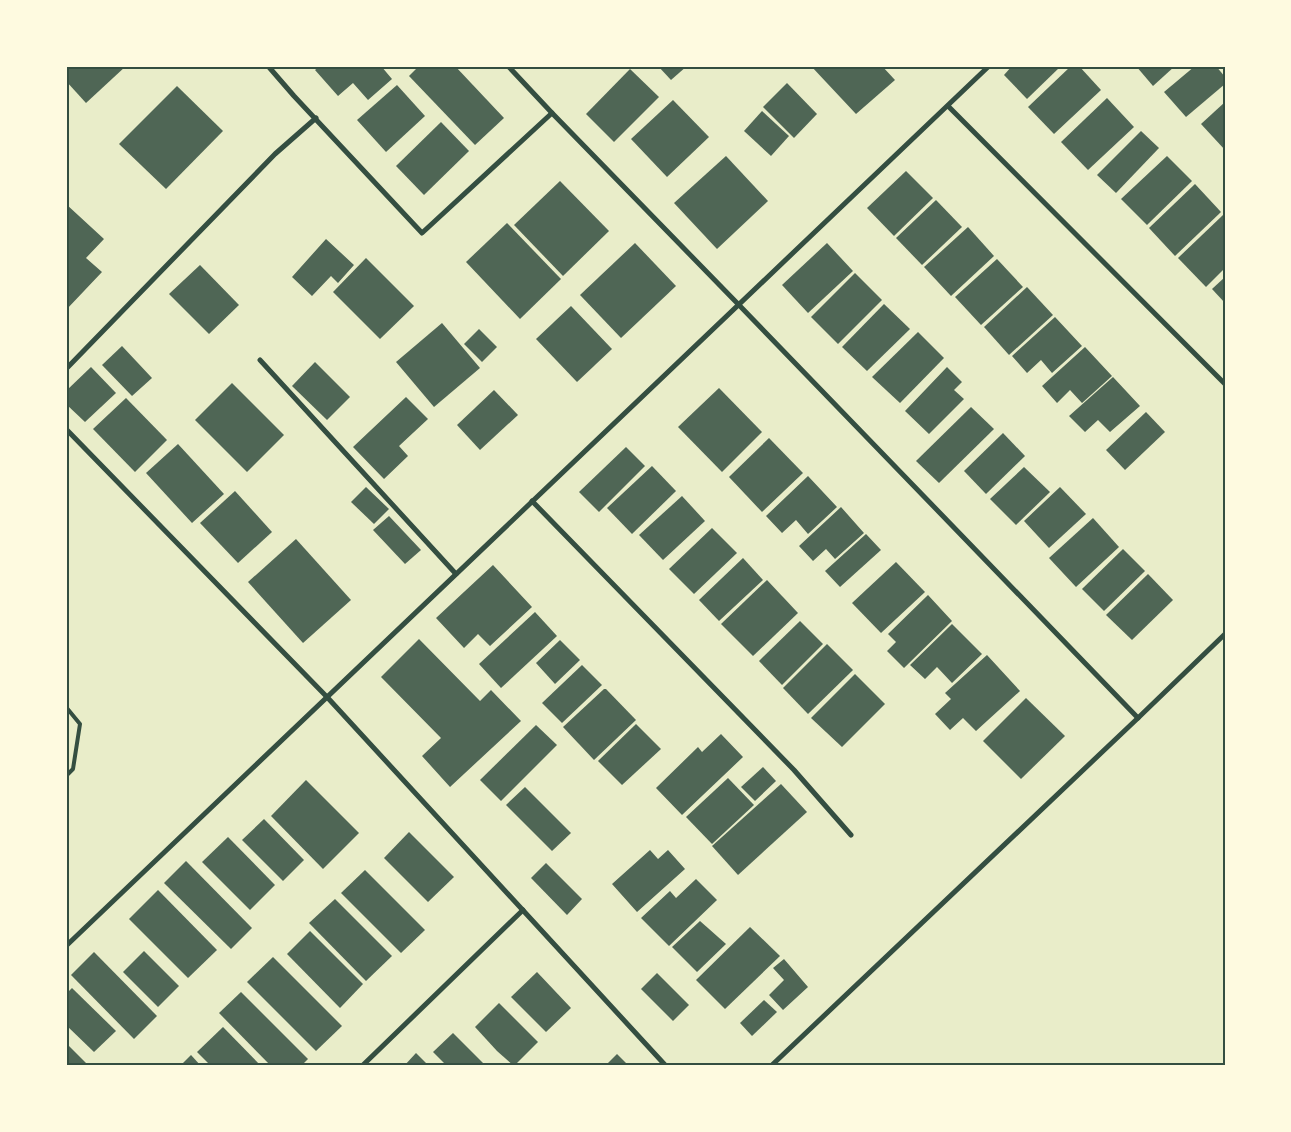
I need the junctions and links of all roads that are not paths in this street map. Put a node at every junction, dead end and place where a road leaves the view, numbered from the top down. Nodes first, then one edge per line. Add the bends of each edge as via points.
1 (268, 66) edge
2 (509, 66) edge
3 (989, 66) edge
4 (948, 106) junction
5 (552, 113) junction
6 (316, 118) junction
7 (739, 305) junction
8 (260, 360) dead end
9 (66, 369) edge
10 (1225, 384) edge
11 (66, 429) edge
12 (532, 501) junction
13 (456, 574) junction
14 (1225, 634) edge
15 (327, 697) junction
16 (66, 707) edge
17 (1138, 718) junction
18 (66, 776) edge
19 (851, 835) dead end
20 (523, 910) junction
21 (66, 946) edge
22 (362, 1066) edge
23 (666, 1066) edge
24 (771, 1066) edge

1 - 6 street
2 - 5 street
3 - 4 street
4 - 7 street
4 - 10 street
5 - 6 street via 422,233
5 - 7 street
6 - 9 street via 275,154
7 - 12 street
7 - 17 street
8 - 13 street
11 - 15 street
12 - 13 street
12 - 19 street via 794,770
13 - 15 street
14 - 17 street
15 - 20 street
15 - 21 street
16 - 18 lane via 80,724 74,769
17 - 24 street
20 - 22 street
20 - 23 street

